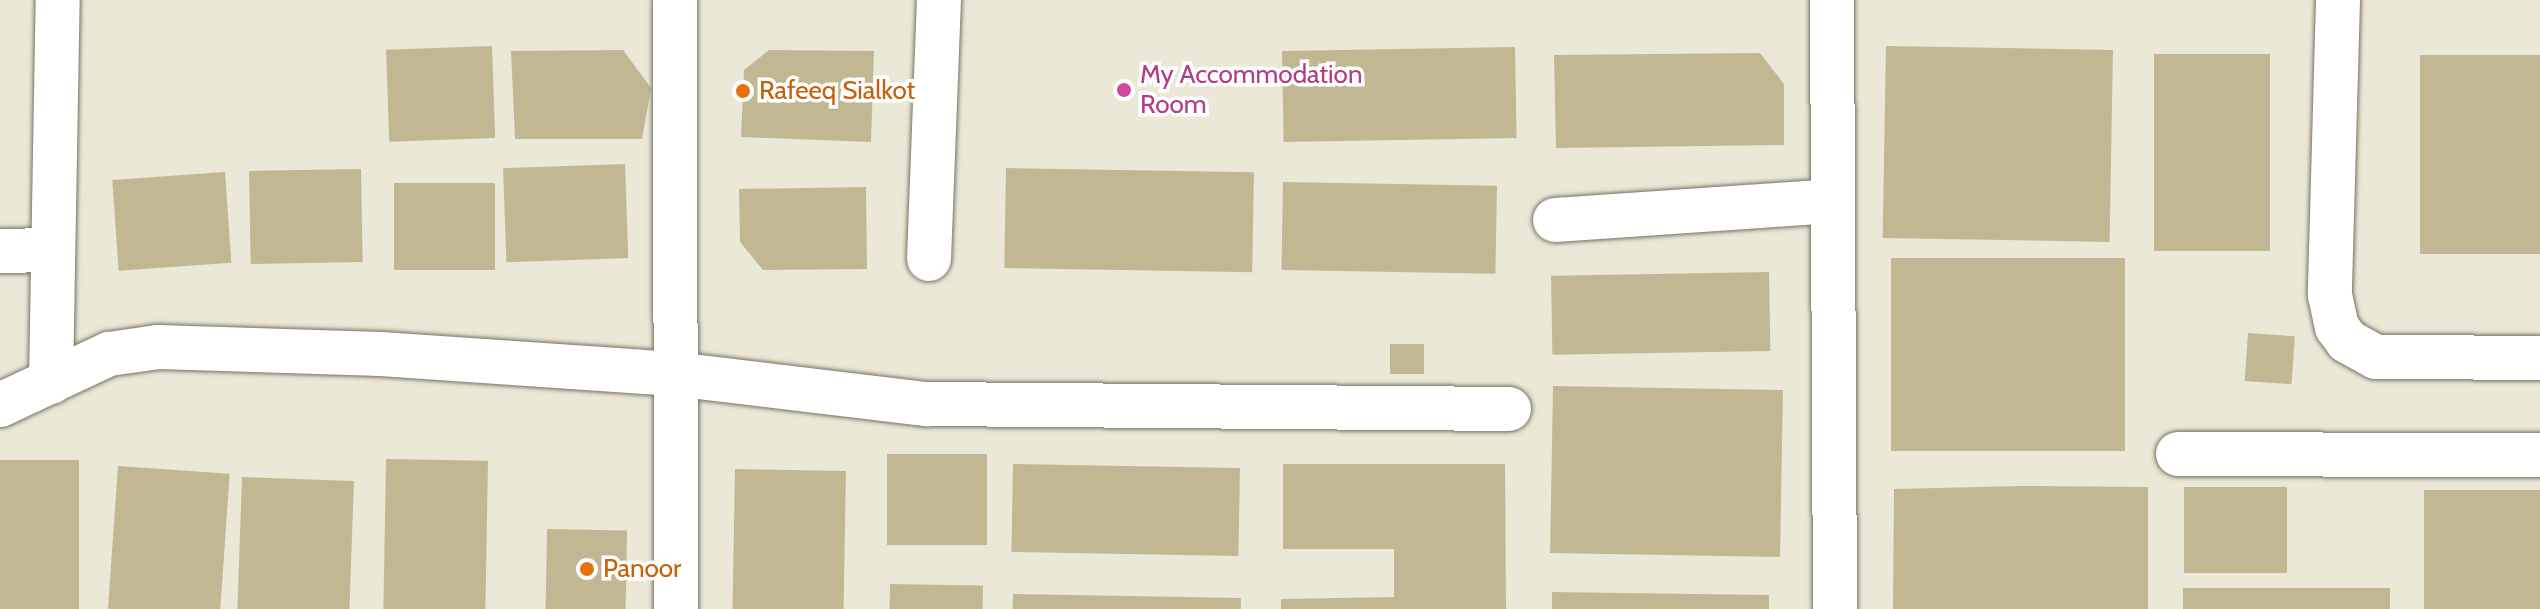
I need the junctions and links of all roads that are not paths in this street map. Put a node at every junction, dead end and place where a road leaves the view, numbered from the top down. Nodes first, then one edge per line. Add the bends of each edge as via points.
1 (58, 0) edge
2 (675, 0) edge
3 (939, 0) edge
4 (1832, 0) edge
5 (2338, 0) edge
6 (1832, 201) junction
7 (1555, 220) dead end
8 (52, 250) junction
9 (0, 251) edge
10 (929, 259) dead end
11 (2540, 358) edge
12 (674, 374) junction
13 (51, 382) junction
14 (0, 405) edge
15 (1509, 409) dead end
16 (2178, 454) dead end
17 (2540, 455) edge
18 (676, 609) edge
19 (1835, 609) edge

1 - 8 street
2 - 12 street
3 - 10 street
4 - 6 street
5 - 11 street via 2330,295 2337,327 2347,341 2376,357
6 - 7 street
6 - 19 street
8 - 9 street
8 - 13 street
12 - 13 street via 381,354 158,347 109,354
12 - 15 street via 842,398 927,404
12 - 18 street
13 - 14 street
16 - 17 street

